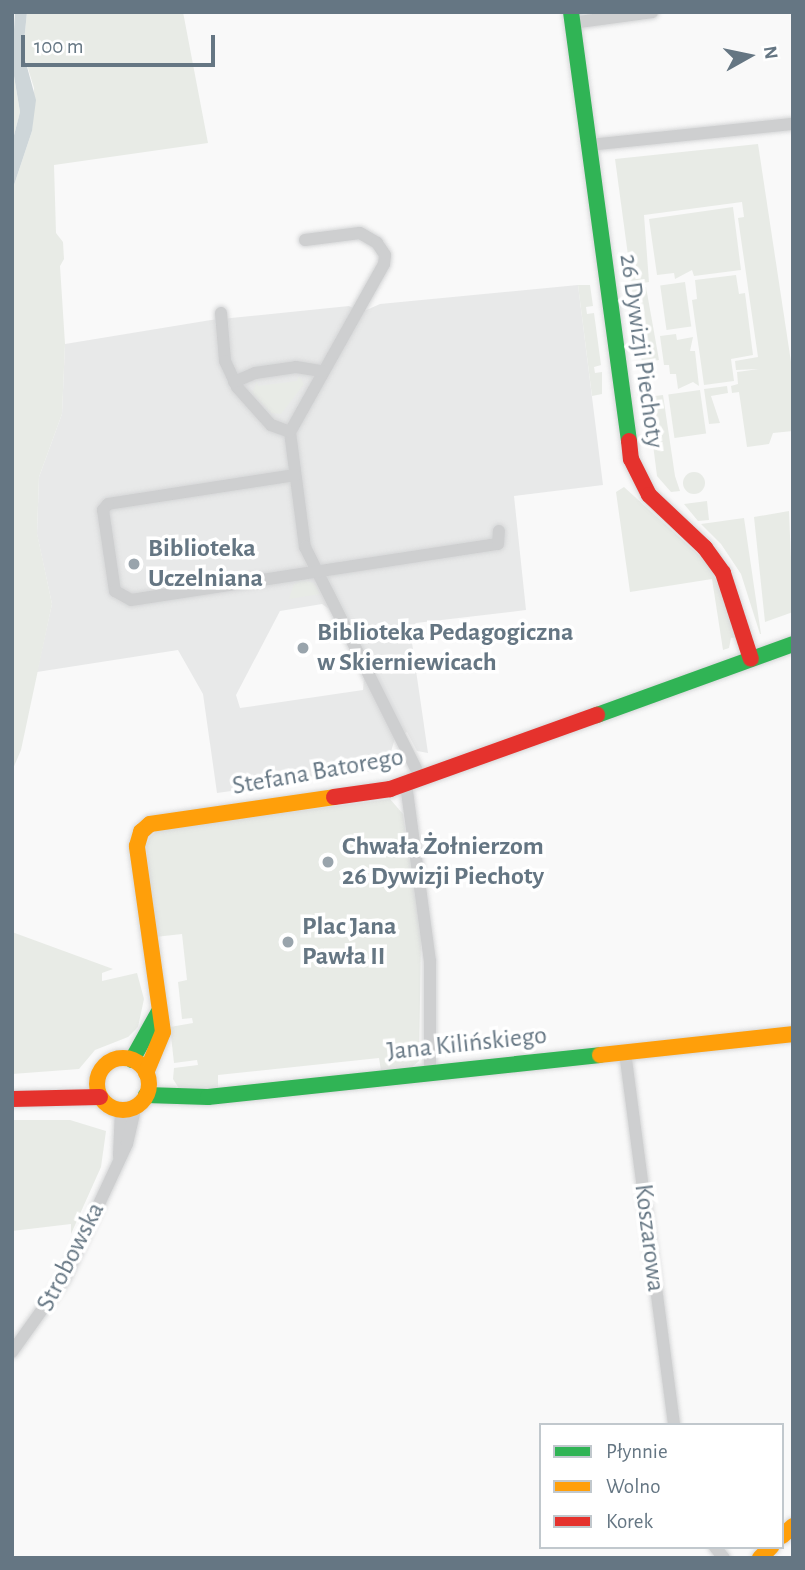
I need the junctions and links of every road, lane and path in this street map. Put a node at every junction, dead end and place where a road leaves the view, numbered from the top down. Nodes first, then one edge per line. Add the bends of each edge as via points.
1 (652, 12) edge
2 (571, 18) edge
3 (793, 124) edge
4 (589, 145) junction
5 (305, 240) dead end
6 (221, 313) dead end
7 (322, 371) junction
8 (234, 382) junction
9 (289, 432) junction
10 (295, 475) junction
11 (499, 531) dead end
12 (316, 571) junction
13 (793, 643) edge
14 (751, 659) junction
15 (414, 781) junction
16 (158, 1013) junction
17 (793, 1034) edge
18 (625, 1052) junction
19 (132, 1060) junction
20 (146, 1073) junction
21 (430, 1073) junction
22 (99, 1090) junction
23 (12, 1099) edge
24 (134, 1104) junction
25 (12, 1352) edge
26 (674, 1423) edge

1 - 2 street
2 - 4 street, 26 Dywizji Piechoty
3 - 4 street
4 - 14 street, 26 Dywizji Piechoty via 633,466 649,495 705,548 723,573
5 - 7 street via 360,233 381,247 384,255 384,264
6 - 8 street via 225,361
7 - 8 street via 296,367
7 - 9 street
8 - 9 street via 254,409 276,428
9 - 10 street
10 - 12 street via 304,547
10 - 12 street via 108,504 103,510 112,584 118,595 131,600
11 - 12 street via 498,544
12 - 15 street
13 - 14 street, Stefana Batorego
14 - 15 street, Stefana Batorego
15 - 16 street, Stefana Batorego via 158,821 145,827 137,846
15 - 21 street via 430,961
16 - 19 street
16 - 20 street, Stefana Batorego via 162,1041
17 - 18 street, Jana Kilińskiego
18 - 21 street, Jana Kilińskiego
18 - 26 street, Koszarowa
19 - 20 street
19 - 22 street via 121,1058 106,1064
20 - 24 street
21 - 24 street, Jana Kilińskiego
22 - 23 street
22 - 24 street
24 - 25 street, Strobowska via 120,1156 64,1279

